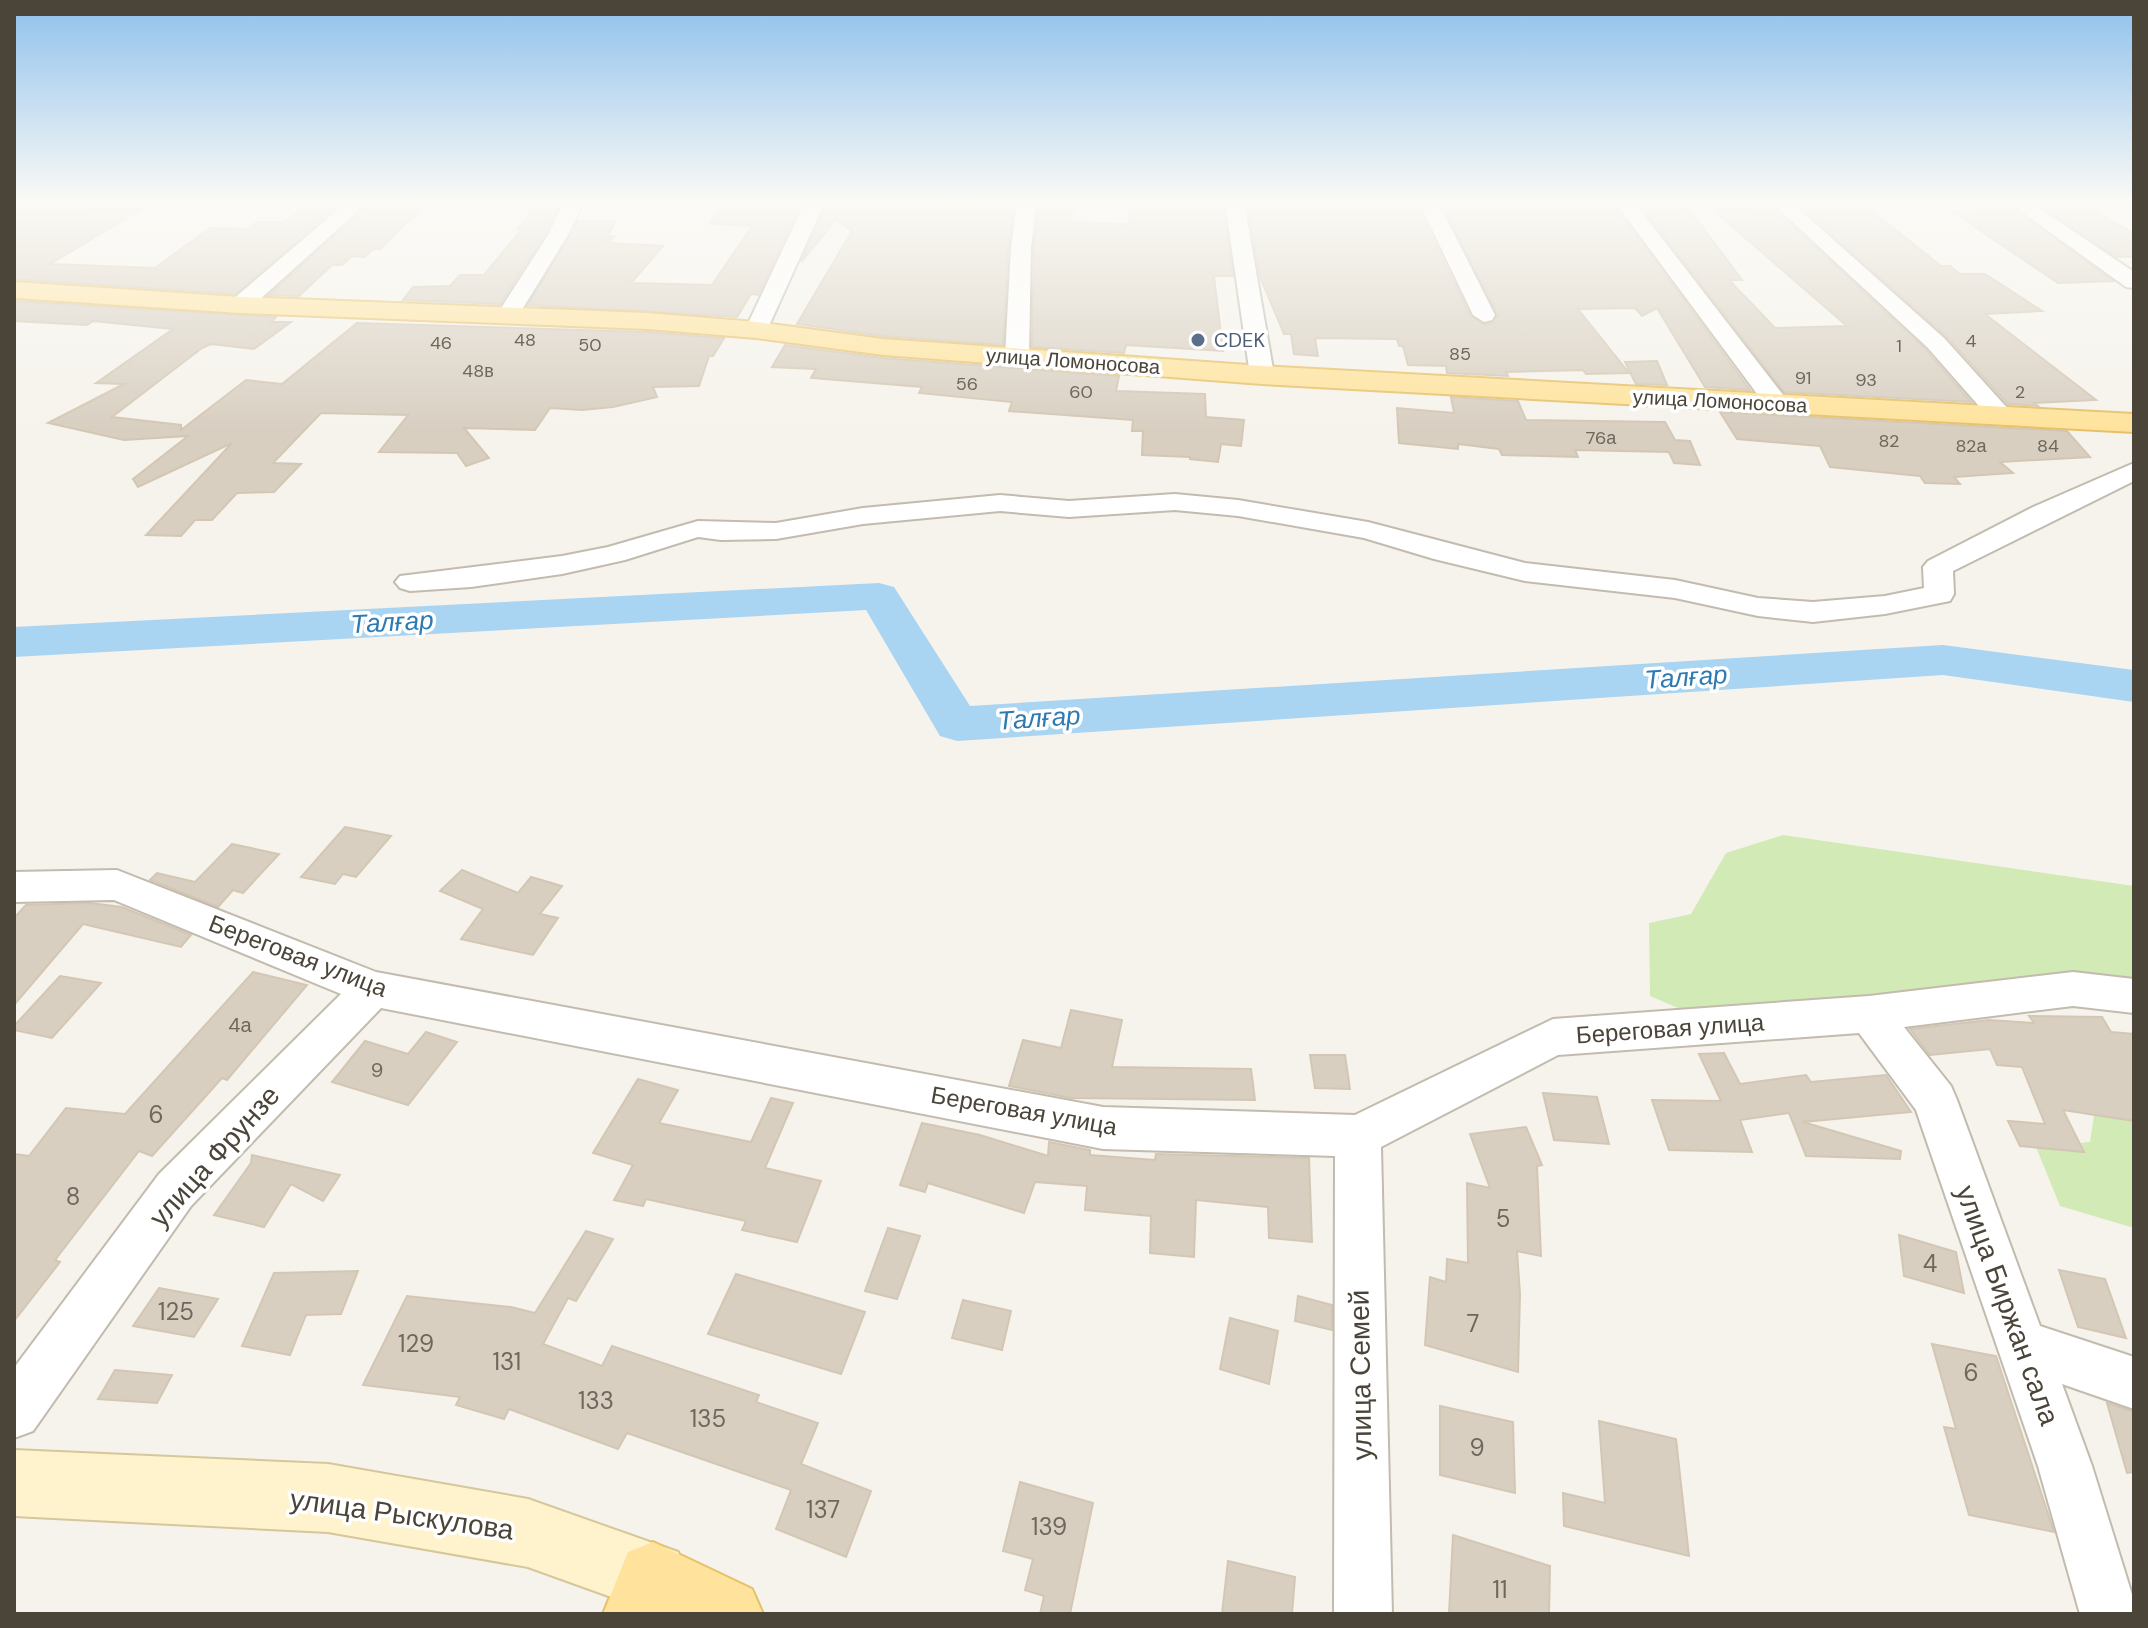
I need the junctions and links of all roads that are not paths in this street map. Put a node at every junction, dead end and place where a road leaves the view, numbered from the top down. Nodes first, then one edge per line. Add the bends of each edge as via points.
1 (271, 278) edge
2 (531, 278) edge
3 (780, 278) edge
4 (1020, 278) edge
5 (1246, 278) edge
6 (1466, 278) edge
7 (1682, 278) edge
8 (1864, 278) edge
9 (14, 290) edge
10 (240, 305) junction
11 (1484, 315) dead end
12 (507, 316) junction
13 (756, 330) junction
14 (1017, 357) junction
15 (1262, 375) junction
16 (1778, 405) junction
17 (2001, 416) junction
18 (2134, 423) edge
19 (2134, 471) edge
20 (410, 582) dead end
21 (14, 887) edge
22 (373, 989) junction
23 (2134, 996) edge
24 (1869, 1014) junction
25 (1358, 1136) junction
26 (2022, 1345) junction
27 (2134, 1383) edge
28 (14, 1412) edge
29 (14, 1483) edge
30 (646, 1595) edge
31 (727, 1614) edge
32 (1363, 1614) edge
33 (2109, 1614) edge

1 - 10 street
2 - 12 street
3 - 13 street
4 - 14 street
5 - 15 street
6 - 11 street
7 - 16 street
8 - 17 street via 1936,343
9 - 10 main road, улица Ломоносова
10 - 12 main road, улица Ломоносова
12 - 13 main road, улица Ломоносова
13 - 14 main road, улица Ломоносова
14 - 15 main road, улица Ломоносова
15 - 16 main road, улица Ломоносова
16 - 17 main road, улица Ломоносова
17 - 18 main road, улица Ломоносова
19 - 20 street via 1938,567 1939,594 1813,612 1525,572 1368,530 1175,502 1069,509 1000,503 863,516 776,531 698,529 562,565
21 - 22 street, Береговая улица via 117,885
22 - 25 street, Береговая улица via 1103,1128
22 - 28 street, улица Фрунзе via 175,1190
23 - 24 street, Береговая улица via 2073,989
24 - 25 street, Береговая улица via 1553,1037
24 - 26 street, улица Биржан сала via 1935,1100
25 - 32 street, улица Семей
26 - 27 street
26 - 33 street, улица Биржан сала
29 - 30 main road, улица Рыскулова via 328,1498 528,1533
30 - 31 main road, улица Рыскулова

